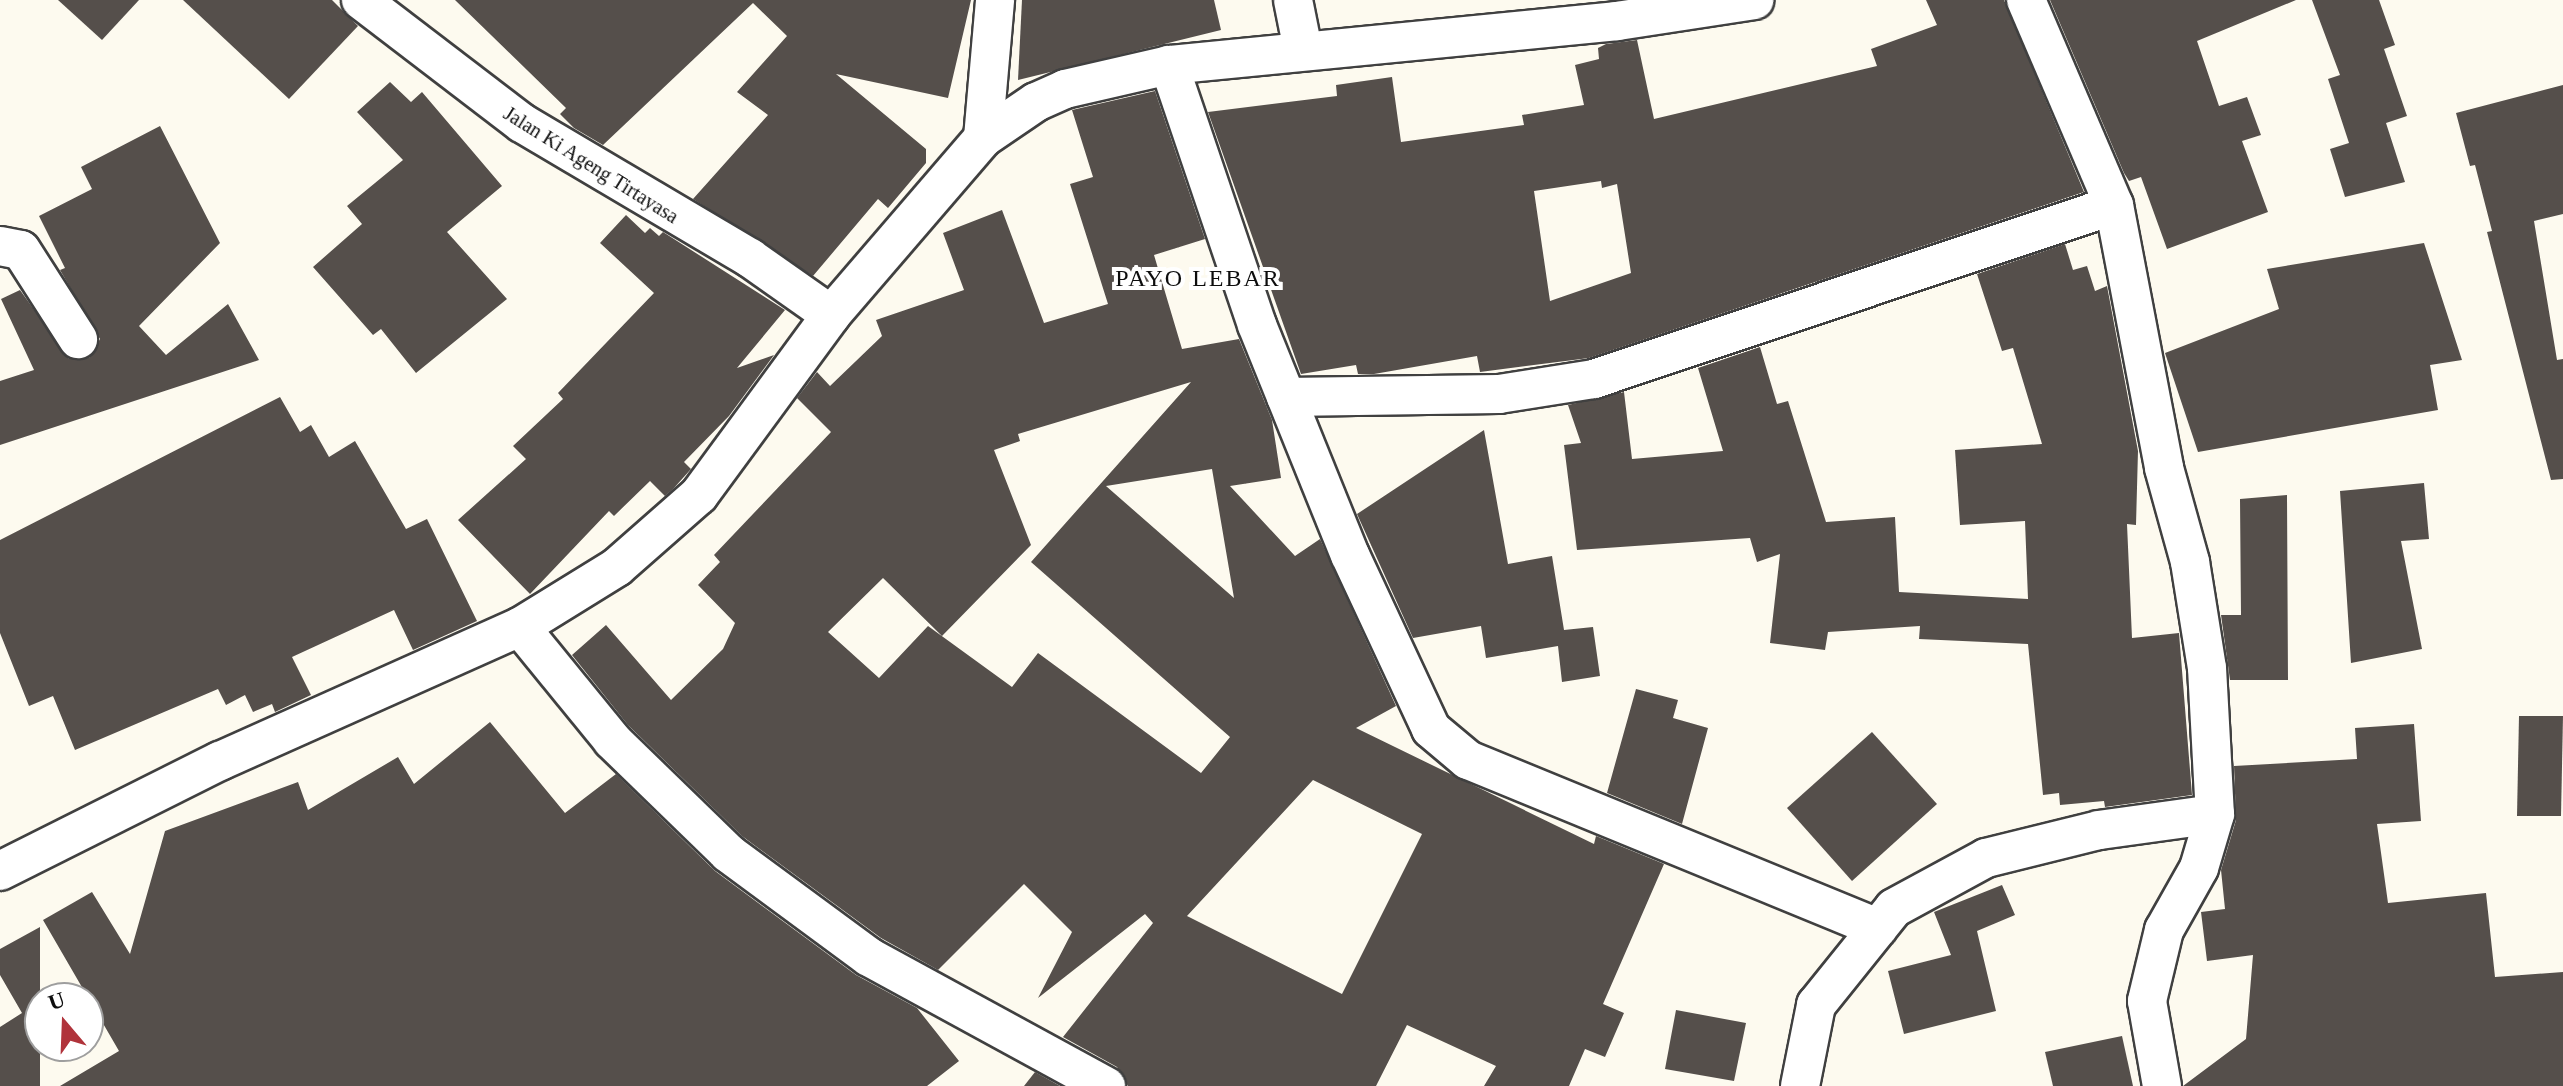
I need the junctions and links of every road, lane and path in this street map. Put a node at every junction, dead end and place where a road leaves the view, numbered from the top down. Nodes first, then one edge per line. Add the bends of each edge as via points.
1 (361, 0) edge
2 (995, 0) edge
3 (1293, 0) edge
4 (1754, 0) edge
5 (2026, 0) edge
6 (1303, 50) junction
7 (1169, 65) junction
8 (983, 138) junction
9 (2114, 205) junction
10 (0, 246) edge
11 (831, 315) junction
12 (78, 339) dead end
13 (1286, 397) junction
14 (520, 627) junction
15 (2215, 814) junction
16 (0, 871) edge
17 (1878, 928) junction
18 (1106, 1086) edge
19 (1800, 1086) edge
20 (2162, 1086) edge

1 - 11 street, Jalan Ki Ageng Tirtayasa via 522,123 750,258
2 - 8 street
3 - 6 street
4 - 6 street via 1617,21
5 - 9 street
6 - 7 street
7 - 8 street via 1065,89
7 - 13 street
8 - 11 street
9 - 13 street via 1594,379 1499,394
9 - 15 street via 2164,468 2190,562 2207,668
10 - 12 street via 21,250
11 - 14 street via 699,495 617,567
13 - 17 street via 1356,568 1423,716 1441,740 1468,760
14 - 16 street via 220,761
14 - 18 street via 668,800 741,863 882,965
15 - 17 street via 2099,830 1986,858 1907,900
15 - 20 street via 2199,868 2164,930 2152,966 2150,1036
17 - 19 street via 1816,1005

